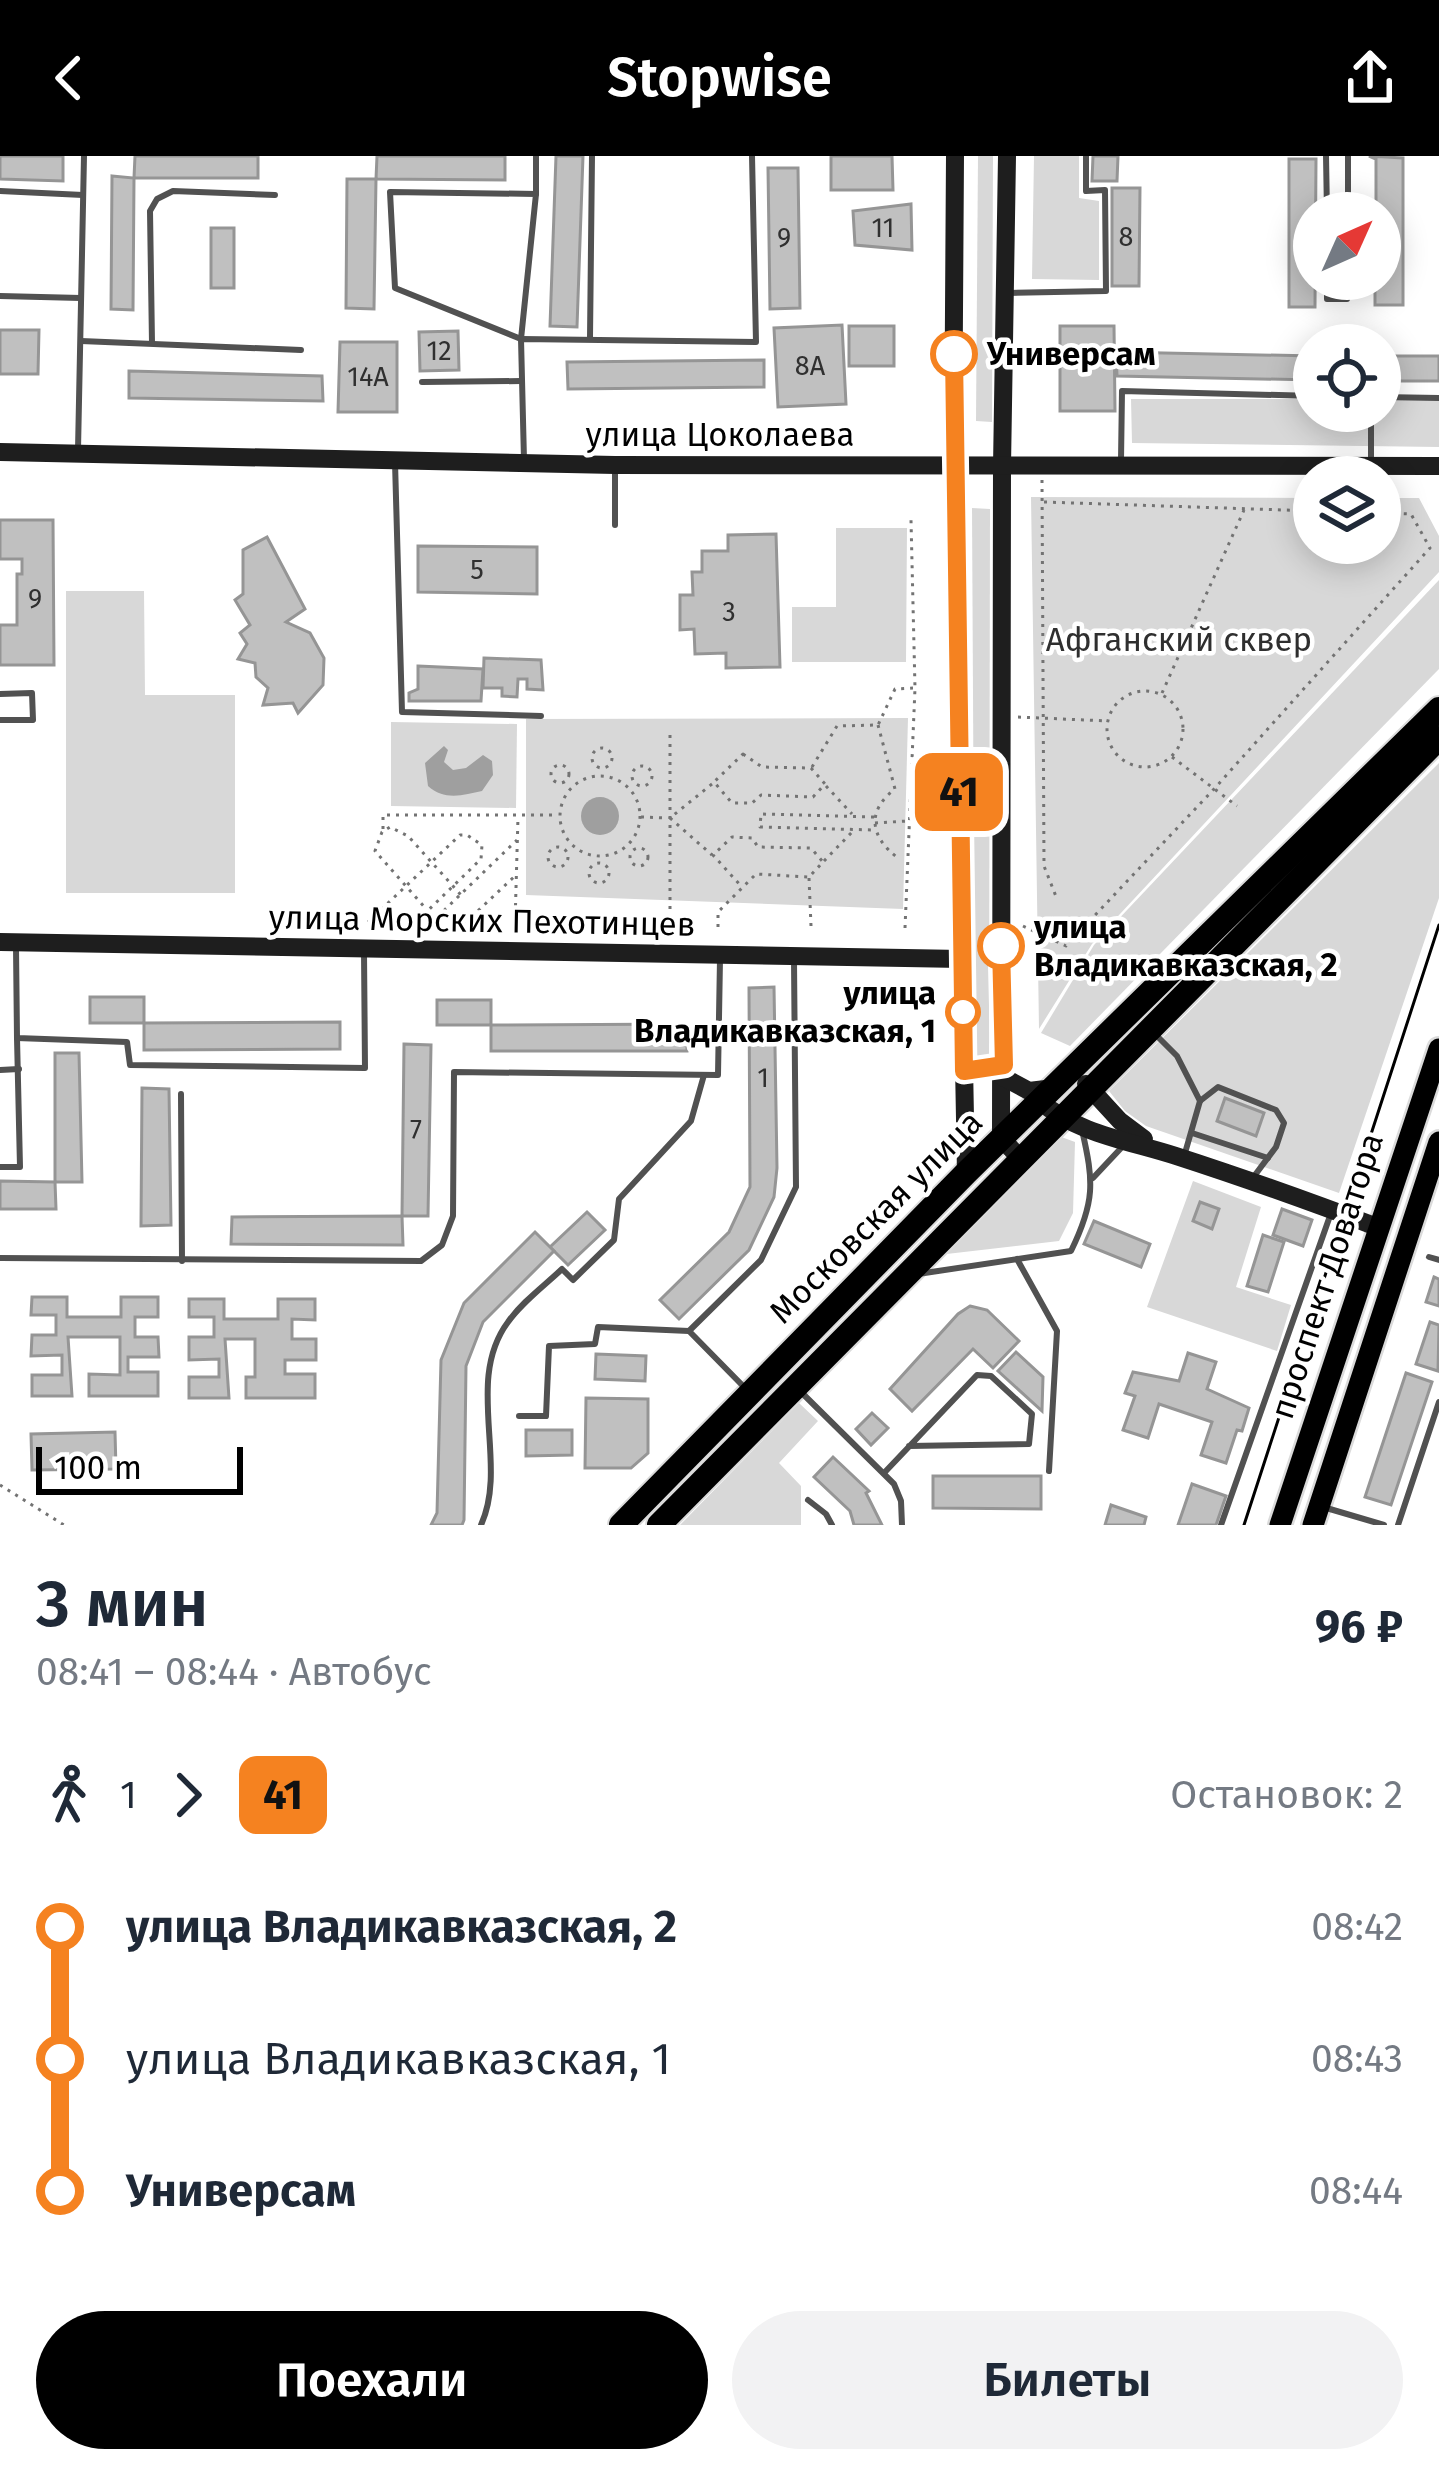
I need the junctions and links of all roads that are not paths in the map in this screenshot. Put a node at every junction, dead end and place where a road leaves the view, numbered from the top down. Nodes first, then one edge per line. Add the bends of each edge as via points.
1 (84, 156) edge
2 (536, 156) edge
3 (592, 156) edge
4 (752, 156) edge
5 (955, 156) edge
6 (1007, 156) edge
7 (1086, 156) edge
8 (1326, 156) edge
9 (1348, 156) edge
10 (0, 191) edge
11 (1327, 192) edge
12 (1348, 192) edge
13 (536, 194) junction
14 (83, 195) junction
15 (275, 195) dead end
16 (1005, 293) junction
17 (0, 296) edge
18 (82, 298) junction
19 (521, 339) junction
20 (590, 340) junction
21 (80, 341) junction
22 (152, 343) junction
23 (301, 350) dead end
24 (522, 381) junction
25 (422, 382) dead end
26 (1293, 396) edge
27 (1401, 397) edge
28 (1439, 398) edge
29 (0, 452) edge
30 (78, 453) junction
31 (395, 458) junction
32 (525, 464) junction
33 (616, 465) junction
34 (953, 466) junction
35 (1293, 466) edge
36 (1401, 466) edge
37 (1439, 466) edge
38 (1001, 467) junction
39 (1121, 467) junction
40 (615, 525) dead end
41 (0, 694) edge
42 (1439, 709) edge
43 (541, 716) dead end
44 (0, 720) edge
45 (1439, 738) edge
46 (8, 943) edge
47 (364, 949) junction
48 (720, 955) junction
49 (794, 956) junction
50 (962, 958) junction
51 (1149, 1028) junction
52 (17, 1039) junction
53 (1439, 1049) edge
54 (0, 1070) edge
55 (19, 1070) junction
56 (964, 1071) junction
57 (1003, 1071) junction
58 (704, 1075) junction
59 (1091, 1087) junction
60 (1053, 1089) junction
61 (181, 1094) dead end
62 (1200, 1101) junction
63 (1071, 1123) junction
64 (1191, 1132) junction
65 (1001, 1138) junction
66 (1129, 1140) junction
67 (1439, 1142) edge
68 (1157, 1150) junction
69 (1020, 1158) junction
70 (1184, 1158) junction
71 (1268, 1158) junction
72 (0, 1167) edge
73 (966, 1173) junction
74 (1094, 1178) junction
75 (1250, 1182) junction
76 (1332, 1210) junction
77 (1377, 1227) junction
78 (1430, 1256) dead end
79 (0, 1258) edge
80 (1017, 1259) junction
81 (1439, 1260) edge
82 (182, 1261) junction
83 (903, 1276) junction
84 (689, 1331) junction
85 (795, 1387) junction
86 (749, 1391) junction
87 (1439, 1402) edge
88 (519, 1416) dead end
89 (909, 1446) junction
90 (1049, 1471) dead end
91 (884, 1473) junction
92 (808, 1501) dead end
93 (1316, 1515) edge
94 (481, 1525) edge
95 (621, 1525) edge
96 (659, 1525) edge
97 (832, 1525) edge
98 (902, 1525) edge
99 (1221, 1525) edge
100 (1280, 1525) edge
101 (1384, 1525) edge
102 (1398, 1525) edge

1 - 14 lane
2 - 13 lane
3 - 20 lane
4 - 20 lane via 756,342
5 - 34 street
6 - 16 street
7 - 16 lane via 1086,190 1105,190 1106,292
8 - 11 lane
9 - 12 lane
10 - 14 lane
13 - 19 lane
13 - 19 lane via 390,192 395,288
14 - 18 lane
15 - 22 lane via 173,191 157,200 150,211
16 - 38 street
17 - 18 lane
18 - 21 lane
19 - 20 lane
19 - 24 lane
21 - 22 lane
21 - 30 lane
22 - 23 lane
24 - 25 lane
24 - 32 lane
26 - 39 lane via 1122,392
27 - 28 lane
29 - 30 street, улица Цоколаева
30 - 31 street, улица Цоколаева
31 - 32 street, улица Цоколаева
31 - 43 lane via 402,712
32 - 33 street, улица Цоколаева
33 - 34 street, улица Цоколаева
33 - 40 lane
34 - 38 street, улица Цоколаева
34 - 50 street
35 - 39 street, улица Цоколаева
36 - 37 street, улица Цоколаева
38 - 39 street, улица Цоколаева
38 - 57 street
41 - 44 lane via 32,693 33,720
42 - 60 highway, Московская улица
45 - 51 highway, Московская улица
46 - 47 street, улица Морских Пехотинцев
46 - 52 lane
47 - 48 street, улица Морских Пехотинцев
47 - 52 lane via 365,1068 130,1065 127,1042
48 - 49 street, улица Морских Пехотинцев
48 - 58 lane via 718,1075
49 - 50 street, улица Морских Пехотинцев
49 - 84 lane via 796,1187 761,1260
50 - 56 street
51 - 59 highway, Московская улица
51 - 62 lane via 1177,1056
52 - 55 lane
53 - 77 main road, проспект Доватора
54 - 55 lane
55 - 72 lane via 20,1167
56 - 57 street
56 - 73 street
57 - 60 street via 1030,1091
57 - 65 street
58 - 82 lane via 454,1072 453,1216 432,1256 410,1264
58 - 94 lane via 691,1121 620,1199 614,1240 573,1280 562,1268 506,1324 487,1378 491,1504
59 - 60 street via 1081,1080
59 - 63 highway, Московская улица
59 - 68 street
60 - 63 street
60 - 65 highway, Московская улица
61 - 82 lane
62 - 64 lane
62 - 71 lane via 1218,1087 1276,1109 1284,1123
63 - 66 street
63 - 69 highway, Московская улица
63 - 74 lane
64 - 70 lane
64 - 71 lane
65 - 69 street
65 - 73 highway, Московская улица
66 - 68 street
66 - 74 lane
67 - 93 main road, проспект Доватора
68 - 70 street
69 - 83 highway, Московская улица
70 - 75 street
71 - 75 lane
73 - 86 highway, Московская улица
74 - 80 lane via 1089,1215 1071,1251
75 - 76 street
76 - 77 street
76 - 99 lane
77 - 100 main road, проспект Доватора
78 - 81 lane
79 - 82 lane
80 - 83 lane
80 - 90 lane via 1057,1331
83 - 85 highway, Московская улица
84 - 86 lane
84 - 88 lane via 598,1327 595,1344 549,1346 546,1415
85 - 91 lane
85 - 96 highway, Московская улица
86 - 95 highway, Московская улица
87 - 102 lane
89 - 89 lane via 977,1376 991,1376 1032,1414 1029,1444
89 - 91 lane
91 - 98 lane via 898,1492
92 - 97 lane
93 - 101 lane

